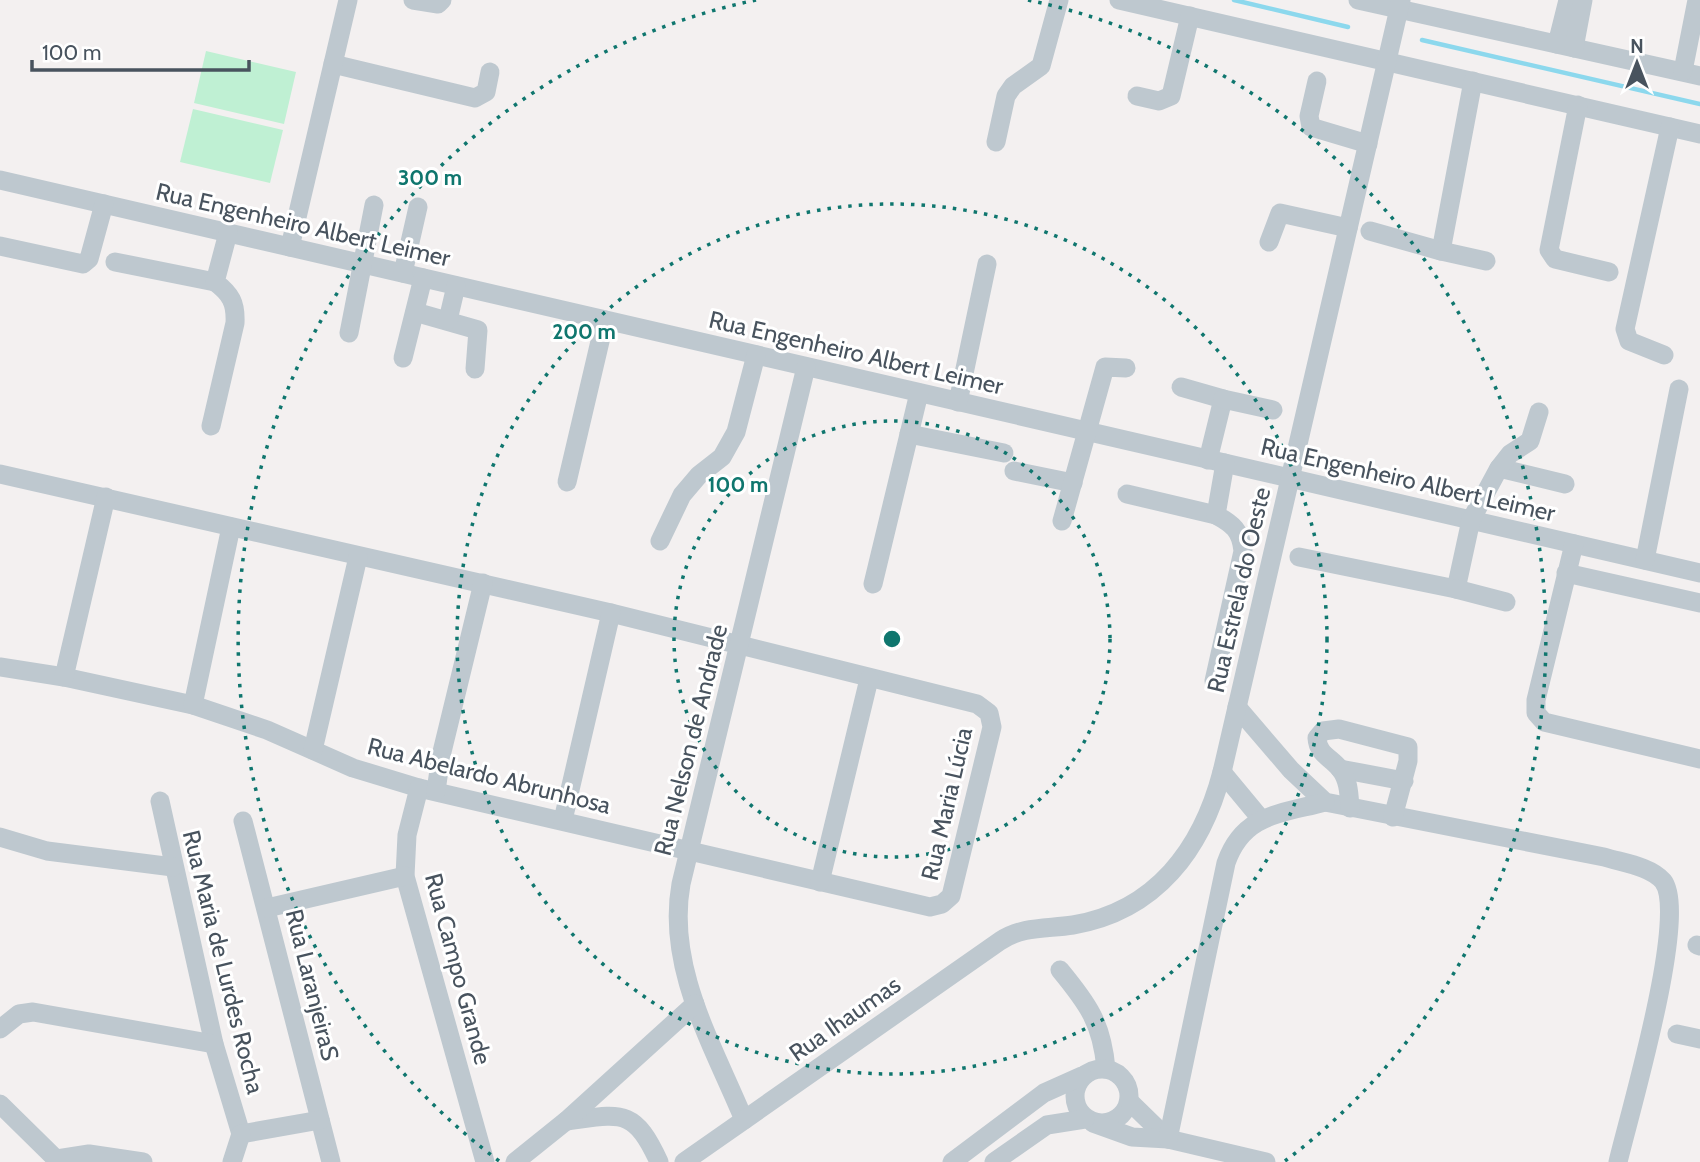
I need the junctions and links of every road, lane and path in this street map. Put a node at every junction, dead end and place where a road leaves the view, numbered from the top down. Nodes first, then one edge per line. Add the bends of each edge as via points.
1 (348, 0) edge
2 (413, 0) edge
3 (442, 0) edge
4 (1059, 0) edge
5 (1119, 0) edge
6 (1358, 0) edge
7 (1569, 0) edge
8 (1583, 0) edge
9 (1697, 0) edge
10 (1399, 5) edge
11 (1190, 16) junction
12 (1565, 46) junction
13 (1387, 61) junction
14 (333, 64) junction
15 (490, 72) dead end
16 (1691, 74) edge
17 (1317, 81) dead end
18 (1474, 81) junction
19 (1138, 96) dead end
20 (1578, 105) junction
21 (1670, 127) junction
22 (1700, 134) edge
23 (996, 142) dead end
24 (1368, 144) junction
25 (0, 180) edge
26 (104, 205) junction
27 (374, 205) dead end
28 (418, 207) dead end
29 (1348, 228) junction
30 (1370, 231) dead end
31 (228, 233) junction
32 (1269, 242) dead end
33 (0, 246) edge
34 (289, 247) junction
35 (1441, 251) junction
36 (1486, 261) dead end
37 (115, 262) dead end
38 (363, 264) junction
39 (987, 264) dead end
40 (1609, 272) dead end
41 (403, 274) junction
42 (423, 278) junction
43 (215, 282) junction
44 (456, 286) junction
45 (415, 312) junction
46 (448, 320) junction
47 (606, 320) junction
48 (349, 333) dead end
49 (756, 355) junction
50 (1664, 355) dead end
51 (403, 358) dead end
52 (806, 367) junction
53 (1126, 368) dead end
54 (475, 369) dead end
55 (1181, 387) dead end
56 (1679, 389) dead end
57 (919, 393) junction
58 (1223, 399) junction
59 (958, 402) junction
60 (1273, 410) dead end
61 (1539, 412) dead end
62 (211, 426) dead end
63 (1087, 431) junction
64 (909, 434) junction
65 (1004, 453) dead end
66 (1217, 461) junction
67 (1499, 468) junction
68 (1014, 471) dead end
69 (0, 474) edge
70 (1290, 478) junction
71 (567, 482) dead end
72 (1073, 483) junction
73 (1565, 484) dead end
74 (1127, 494) dead end
75 (106, 497) junction
76 (1216, 515) junction
77 (1471, 520) junction
78 (1062, 521) dead end
79 (232, 527) junction
80 (660, 541) dead end
81 (1574, 544) junction
82 (358, 556) junction
83 (1299, 557) dead end
84 (1645, 560) junction
85 (1667, 565) junction
86 (1566, 573) junction
87 (1700, 573) edge
88 (483, 583) junction
89 (873, 584) dead end
90 (1456, 589) junction
91 (1660, 594) junction
92 (1506, 602) dead end
93 (1700, 603) edge
94 (611, 613) junction
95 (740, 644) junction
96 (0, 667) edge
97 (64, 677) junction
98 (869, 679) junction
99 (1214, 681) dead end
100 (193, 705) junction
101 (1237, 707) junction
102 (313, 750) junction
103 (1700, 759) edge
104 (1340, 769) junction
105 (1222, 772) junction
106 (1404, 781) junction
107 (428, 790) junction
108 (160, 801) dead end
109 (1325, 802) junction
110 (1350, 808) junction
111 (1393, 817) junction
112 (1261, 819) junction
113 (564, 820) junction
114 (243, 821) dead end
115 (0, 837) edge
116 (689, 851) junction
117 (173, 867) junction
118 (405, 876) junction
119 (820, 882) junction
120 (930, 907) joint
121 (267, 908) junction
122 (1039, 926) joint
123 (1060, 970) dead end
124 (695, 1004) junction
125 (0, 1029) edge
126 (1677, 1034) dead end
127 (1700, 1039) edge
128 (214, 1044) junction
129 (1106, 1069) junction
130 (1082, 1076) junction
131 (1129, 1101) junction
132 (0, 1104) edge
133 (320, 1120) junction
134 (744, 1120) junction
135 (566, 1121) junction
136 (1089, 1121) junction
137 (241, 1134) junction
138 (1168, 1139) junction
139 (1024, 1141) junction
140 (58, 1161) edge
141 (143, 1162) edge
142 (232, 1162) edge
143 (331, 1162) edge
144 (485, 1162) edge
145 (515, 1162) edge
146 (659, 1162) edge
147 (684, 1162) edge
148 (952, 1162) edge
149 (995, 1162) edge
150 (1020, 1162) edge
151 (1266, 1162) edge
152 (1618, 1162) edge

1 - 14 street
2 - 3 street via 438,4
4 - 23 street via 1041,66 1006,96
5 - 11 street
6 - 10 street
7 - 12 street
8 - 12 street
9 - 16 street
10 - 12 street
10 - 13 street, Rua Estrela do Oeste
11 - 13 street
11 - 19 street via 1171,96 1159,101
12 - 16 street
13 - 18 street
13 - 24 street, Rua Estrela do Oeste
14 - 15 street via 475,98 486,92
14 - 34 street
17 - 24 street via 1311,127
18 - 20 street
18 - 35 street
20 - 21 street
20 - 40 street via 1549,250 1555,259
21 - 22 street
21 - 50 street via 1625,329 1629,341
24 - 29 street, Rua Estrela do Oeste
25 - 26 street, Rua Engenheiro Albert Leimer
26 - 31 street, Rua Engenheiro Albert Leimer
26 - 33 street via 89,260 83,264
27 - 38 street
28 - 41 street
29 - 32 street via 1280,213
29 - 70 street, Rua Estrela do Oeste
30 - 35 street
31 - 34 street, Rua Engenheiro Albert Leimer
31 - 43 street
34 - 38 street, Rua Engenheiro Albert Leimer
35 - 36 street
37 - 43 street
38 - 41 street, Rua Engenheiro Albert Leimer
38 - 48 street
39 - 59 street
41 - 42 street, Rua Engenheiro Albert Leimer
42 - 44 street, Rua Engenheiro Albert Leimer
42 - 45 street
43 - 62 street via 236,306
44 - 46 street
44 - 47 street, Rua Engenheiro Albert Leimer
45 - 46 street
45 - 51 street
46 - 54 street via 478,330
47 - 49 street, Rua Engenheiro Albert Leimer
47 - 71 street
49 - 52 street, Rua Engenheiro Albert Leimer
49 - 80 street via 736,432 722,457 682,495
52 - 57 street, Rua Engenheiro Albert Leimer
52 - 95 street, Rua Nelson de Andrade
53 - 63 street via 1105,367
55 - 58 street
56 - 84 street
57 - 59 street, Rua Engenheiro Albert Leimer
57 - 64 street
58 - 60 street
58 - 66 street
59 - 63 street, Rua Engenheiro Albert Leimer
61 - 67 street via 1530,441
63 - 66 street, Rua Engenheiro Albert Leimer
63 - 72 street
64 - 65 street
64 - 89 street
66 - 70 street, Rua Engenheiro Albert Leimer
66 - 76 street
67 - 73 street
67 - 77 street
68 - 72 street
69 - 75 street
70 - 77 street, Rua Engenheiro Albert Leimer
70 - 101 street, Rua Estrela do Oeste
72 - 78 street
74 - 76 street
75 - 79 street
75 - 97 street
76 - 99 street via 1234,525 1243,551
77 - 81 street, Rua Engenheiro Albert Leimer
77 - 90 street
79 - 82 street
79 - 100 street
81 - 84 street, Rua Engenheiro Albert Leimer
81 - 86 street
82 - 88 street
82 - 102 street
83 - 90 street
84 - 85 street, Rua Engenheiro Albert Leimer
85 - 87 street, Rua Engenheiro Albert Leimer
85 - 91 street
86 - 91 street
86 - 103 street via 1536,713 1544,722
88 - 94 street
88 - 107 street, Rua Campo Grande via 441,756
90 - 92 street
91 - 93 street
94 - 95 street
94 - 113 street
95 - 98 street
95 - 116 street, Rua Nelson de Andrade
96 - 97 street, Rua Abelardo Abrunhosa
97 - 100 street, Rua Abelardo Abrunhosa
98 - 119 street
98 - 120 street, Rua Maria Lúcia via 978,704 989,713 992,727 951,896
100 - 102 street, Rua Abelardo Abrunhosa
101 - 105 street, Rua Estrela do Oeste
101 - 109 street
102 - 107 street, Rua Abelardo Abrunhosa via 353,768
104 - 106 street
104 - 106 street via 1319,749 1317,738 1323,731 1339,729 1408,747
104 - 110 street
105 - 112 street
105 - 122 street, Rua Estrela do Oeste via 1214,804 1197,839 1152,891 1104,916 1073,925
106 - 111 street
107 - 113 street, Rua Abelardo Abrunhosa
107 - 118 street, Rua Campo Grande via 407,835
108 - 117 street, Rua Maria de Lurdes Rocha
109 - 110 street
109 - 112 street
110 - 111 street
111 - 152 street via 1605,857 1641,868 1664,883 1671,898 1670,942
112 - 138 street via 1233,844 1226,863
113 - 116 street, Rua Abelardo Abrunhosa
114 - 121 street, Rua LaranjeiraS
115 - 117 street via 47,850
116 - 119 street, Rua Abelardo Abrunhosa
116 - 124 street, Rua Nelson de Andrade via 677,925
117 - 128 street, Rua Maria de Lurdes Rocha
118 - 121 street
118 - 144 street, Rua Campo Grande
119 - 120 street, Rua Abelardo Abrunhosa
121 - 133 street, Rua LaranjeiraS
122 - 134 street, Rua Ihaumas via 1000,941
123 - 129 street via 1098,1024
124 - 134 street, Rua Nelson de Andrade
124 - 135 street
125 - 128 street via 19,1014 33,1012
126 - 127 street
128 - 137 street, Rua Maria de Lurdes Rocha
129 - 130 street via 1093,1069
129 - 131 street via 1125,1080
130 - 136 street via 1074,1090 1075,1106
130 - 148 street via 1044,1093
131 - 136 street via 1122,1115 1109,1123
131 - 138 street
132 - 140 street
133 - 137 street
133 - 143 street, Rua LaranjeiraS
134 - 147 street, Rua Ihaumas
135 - 145 street
135 - 146 street via 623,1116 639,1125
136 - 138 street via 1132,1137
136 - 139 street via 1047,1125
137 - 142 street
138 - 151 street
139 - 149 street
139 - 150 street
140 - 141 street via 89,1154

